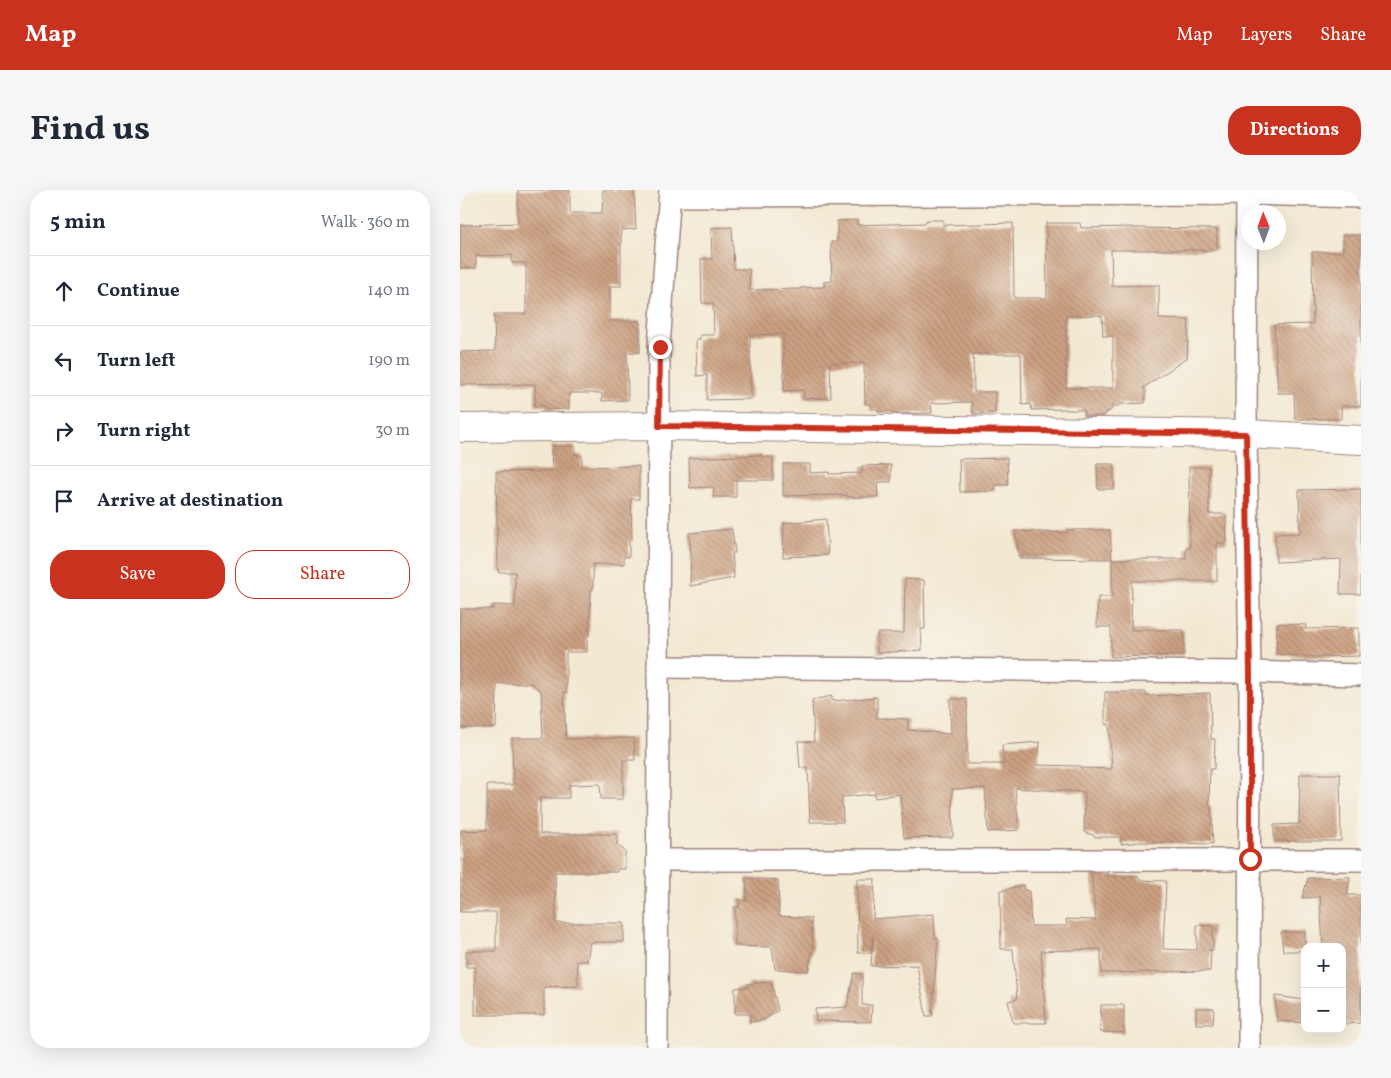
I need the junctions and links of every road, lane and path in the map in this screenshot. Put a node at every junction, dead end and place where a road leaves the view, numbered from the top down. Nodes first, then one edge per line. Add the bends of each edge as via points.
1 (1247, 192) edge
2 (670, 193) edge
3 (1361, 196) edge
4 (659, 426) junction
5 (460, 428) edge
6 (1246, 434) junction
7 (1361, 440) edge
8 (658, 667) junction
9 (1250, 672) junction
10 (1361, 675) edge
11 (1250, 859) junction
12 (658, 860) junction
13 (1361, 860) edge
14 (657, 1048) edge
15 (1249, 1048) edge

1 - 2 street
1 - 3 street
1 - 6 street
2 - 4 street via 660,347
4 - 5 street
4 - 6 street
4 - 8 street
6 - 7 street
6 - 9 street
8 - 9 street
8 - 12 street
9 - 10 street
9 - 11 street
11 - 12 street
11 - 13 street
11 - 15 street
12 - 14 street

